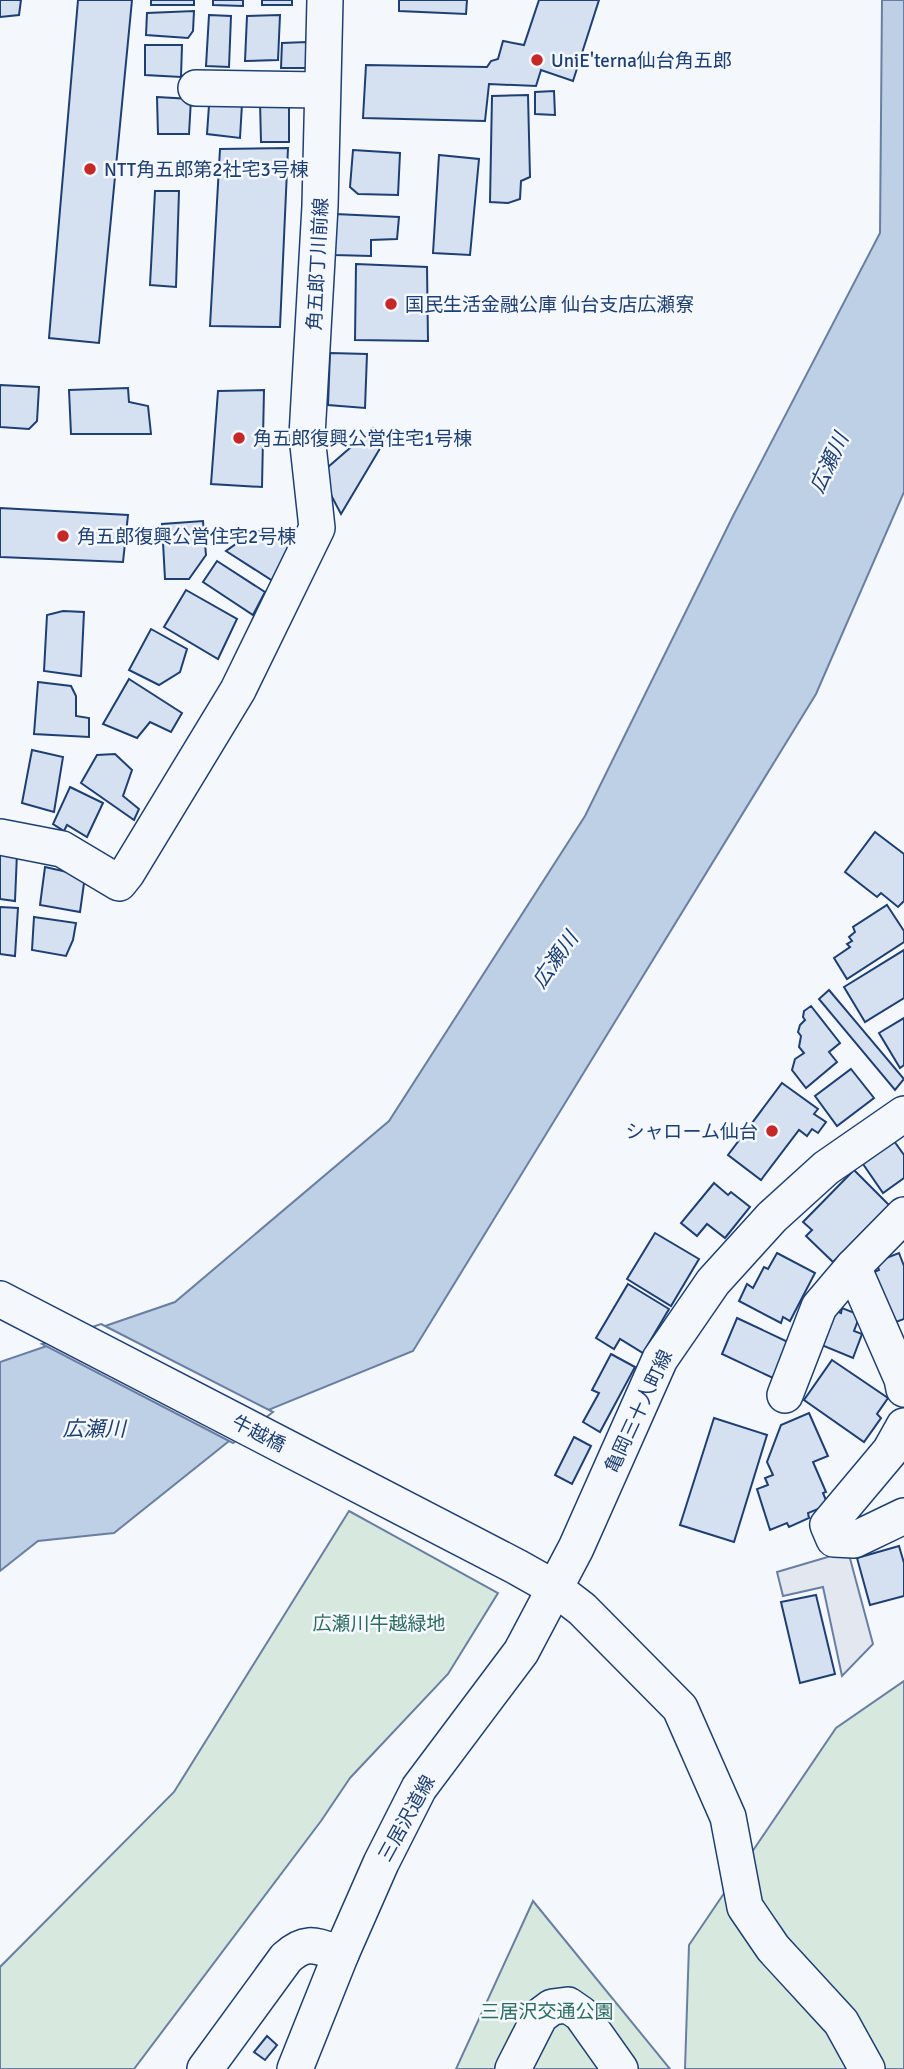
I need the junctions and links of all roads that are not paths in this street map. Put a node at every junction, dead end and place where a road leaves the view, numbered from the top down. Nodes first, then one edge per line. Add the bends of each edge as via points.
1 (326, 0) edge
2 (196, 88) dead end
3 (322, 90) junction
4 (0, 837) edge
5 (904, 1114) edge
6 (904, 1215) edge
7 (853, 1267) junction
8 (0, 1299) edge
9 (904, 1389) edge
10 (785, 1395) dead end
11 (904, 1426) edge
12 (904, 1516) edge
13 (555, 1589) junction
14 (341, 1954) junction
15 (594, 2033) junction
16 (205, 2069) edge
17 (295, 2069) edge
18 (513, 2069) edge
19 (608, 2069) edge
20 (620, 2069) edge
21 (867, 2069) edge

1 - 3 street, 角五郎丁川前線
2 - 3 street
3 - 4 street, 角五郎丁川前線 via 307,436 317,528 238,690 118,883 62,849
5 - 13 street, 亀岡三十人町線 via 799,1191 713,1282 660,1359
6 - 7 street
7 - 9 street
7 - 10 street via 819,1307
8 - 13 street, 牛越橋
11 - 12 street via 890,1451 828,1525 834,1539 854,1540
13 - 14 street, 三居沢道線 via 521,1652 419,1788
13 - 21 street, 牛越橋 via 590,1617 680,1708 728,1816 745,1907 774,1948 841,2022
14 - 16 street via 313,1944 298,1947
14 - 17 street, 三居沢道線
15 - 18 street via 568,2005 552,2007 540,2016
15 - 19 street
15 - 20 street

